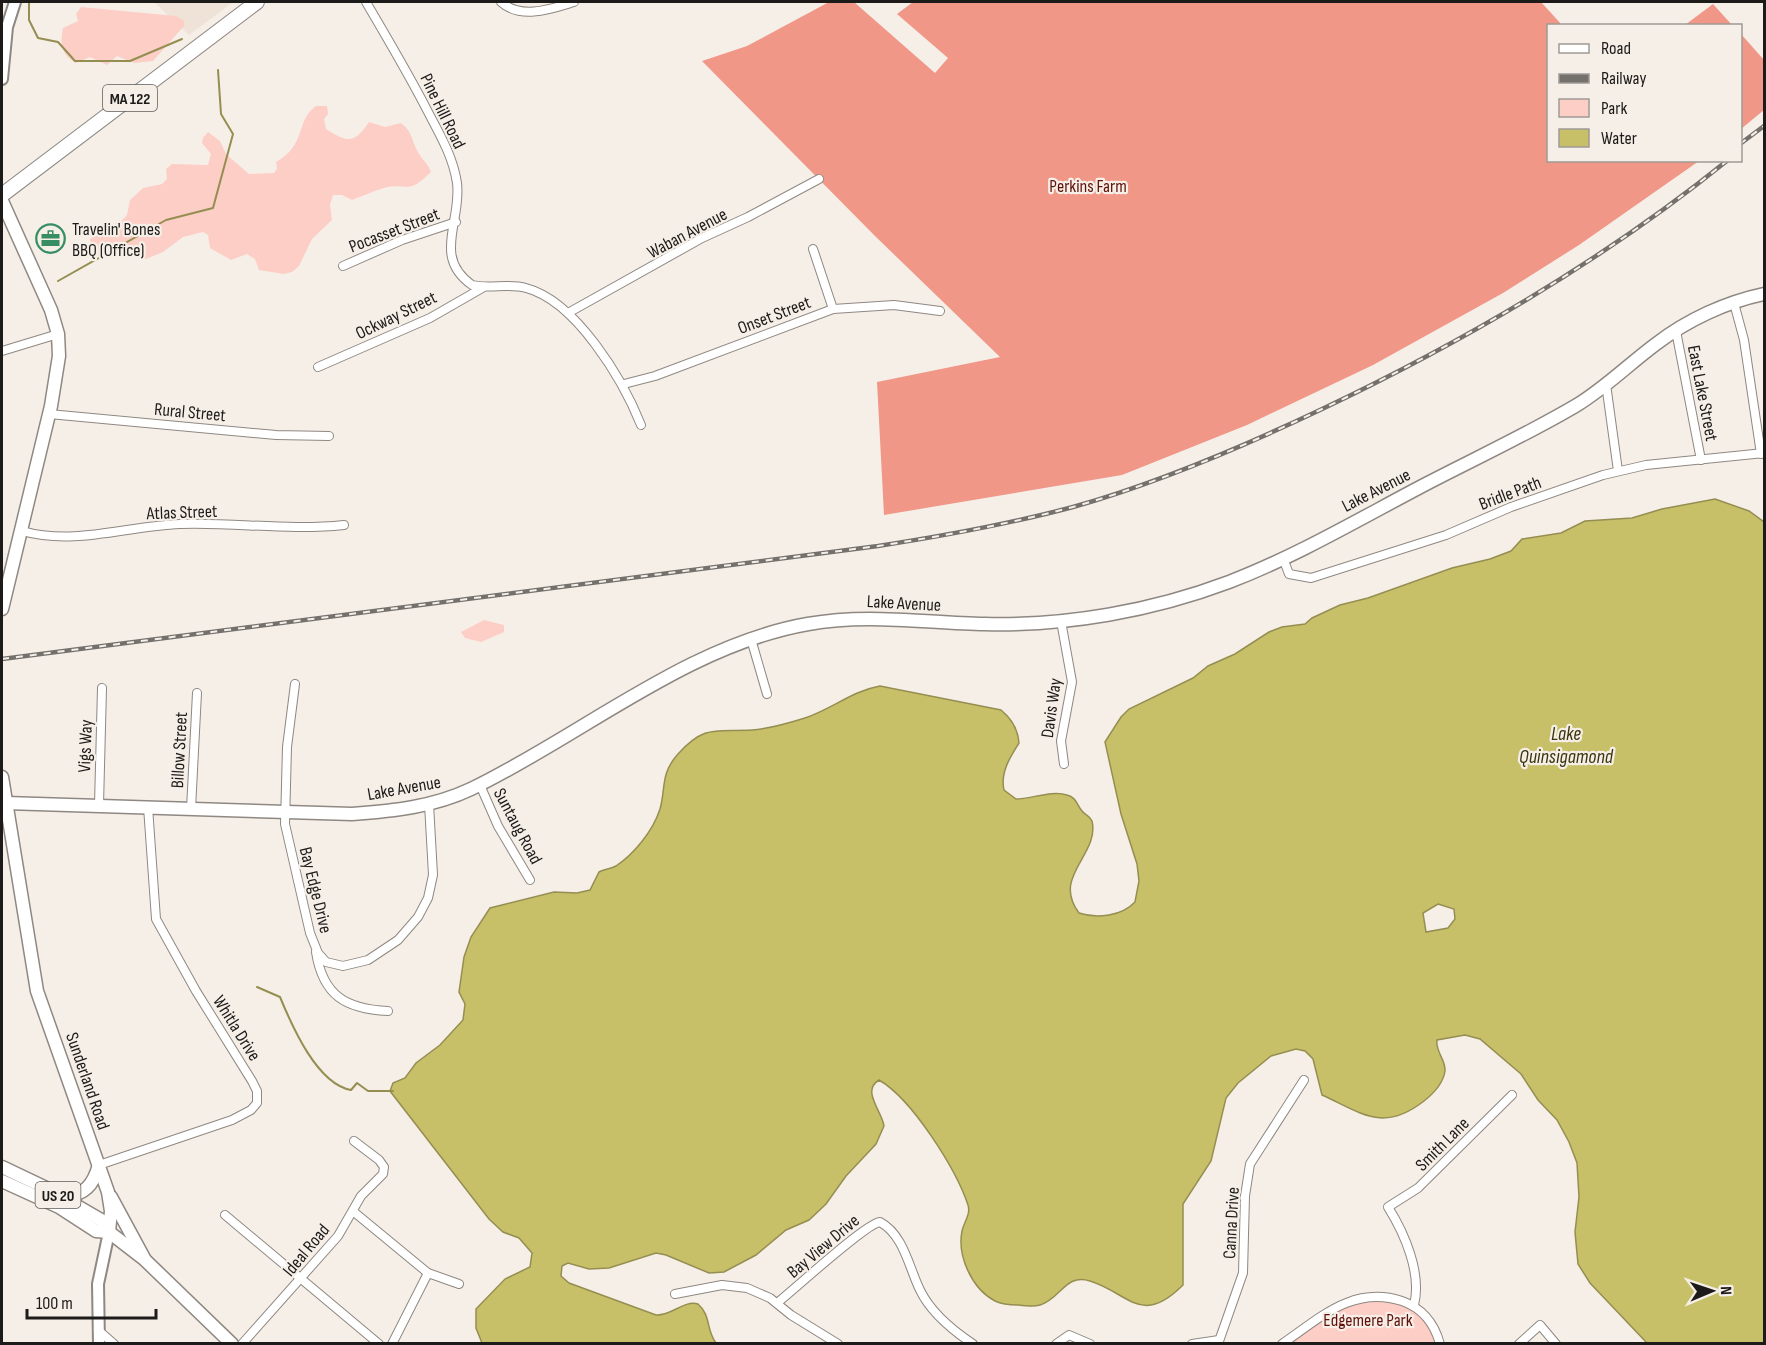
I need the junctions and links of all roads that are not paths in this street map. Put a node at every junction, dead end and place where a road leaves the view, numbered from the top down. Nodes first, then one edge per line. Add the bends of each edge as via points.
1 (15, 2) edge
2 (257, 2) edge
3 (366, 2) edge
4 (501, 2) edge
5 (574, 2) edge
6 (2, 74) edge
7 (819, 179) dead end
8 (2, 195) edge
9 (2, 201) edge
10 (456, 222) junction
11 (813, 249) dead end
12 (343, 266) dead end
13 (485, 286) junction
14 (1764, 294) edge
15 (1734, 303) junction
16 (833, 309) junction
17 (940, 311) dead end
18 (568, 313) junction
19 (1676, 331) junction
20 (58, 334) junction
21 (2, 351) edge
22 (318, 367) dead end
23 (624, 384) junction
24 (1606, 384) junction
25 (49, 414) junction
26 (640, 425) dead end
27 (329, 436) dead end
28 (1763, 454) edge
29 (1701, 460) junction
30 (1618, 471) junction
31 (344, 525) dead end
32 (22, 531) junction
33 (1282, 558) junction
34 (2, 609) edge
35 (1061, 621) junction
36 (751, 639) junction
37 (296, 684) dead end
38 (102, 688) dead end
39 (197, 693) dead end
40 (767, 694) dead end
41 (1064, 765) dead end
42 (2, 777) edge
43 (480, 785) junction
44 (6, 803) junction
45 (429, 804) junction
46 (99, 805) junction
47 (148, 807) junction
48 (191, 809) junction
49 (287, 812) junction
50 (530, 880) dead end
51 (314, 945) junction
52 (388, 1011) dead end
53 (1304, 1080) dead end
54 (1512, 1095) dead end
55 (354, 1141) dead end
56 (99, 1166) junction
57 (2, 1167) edge
58 (2, 1181) edge
59 (108, 1192) junction
60 (63, 1198) junction
61 (354, 1212) junction
62 (225, 1215) dead end
63 (109, 1232) junction
64 (144, 1259) junction
65 (428, 1273) junction
66 (300, 1279) junction
67 (459, 1284) dead end
68 (675, 1293) dead end
69 (777, 1303) junction
70 (1414, 1305) junction
71 (98, 1330) junction
72 (1218, 1342) edge
73 (99, 1344) edge
74 (114, 1344) edge
75 (232, 1344) edge
76 (242, 1344) edge
77 (379, 1344) edge
78 (392, 1344) edge
79 (838, 1344) edge
80 (973, 1344) edge
81 (1056, 1344) edge
82 (1090, 1344) edge
83 (1192, 1344) edge
84 (1282, 1344) edge
85 (1440, 1344) edge
86 (1519, 1344) edge
87 (1556, 1344) edge

1 - 6 street
2 - 8 highway, MA 122
3 - 10 street, Pine Hill Road via 448,150 457,183
4 - 5 street via 517,11
7 - 18 street, Waban Avenue via 702,238
9 - 20 main road
10 - 12 street, Pocasset Street
10 - 13 street, Pine Hill Road via 449,246 454,264 467,281
11 - 16 street
13 - 18 street, Pine Hill Road via 528,288
13 - 22 street, Ockway Street via 430,318
14 - 15 main road, Lake Avenue
15 - 19 main road, Lake Avenue
15 - 28 street
16 - 17 street, Onset Street via 894,305
16 - 23 street, Onset Street
18 - 23 street, Pine Hill Road via 583,327
19 - 24 main road, Lake Avenue
19 - 29 street, East Lake Street
20 - 21 street
20 - 25 main road via 58,364
23 - 26 street, Pine Hill Road
24 - 30 street
24 - 33 main road, Lake Avenue via 1557,416
25 - 27 street, Rural Street via 276,435
25 - 32 main road
28 - 29 street, Bridle Path
29 - 30 street, Bridle Path
30 - 33 street, Bridle Path via 1521,503 1446,535 1318,576 1301,578 1289,574
31 - 32 street, Atlas Street via 304,529 179,524 53,538
32 - 34 main road
33 - 35 main road, Lake Avenue via 1189,596
35 - 36 main road, Lake Avenue via 995,625 858,618 802,625
35 - 41 street, Davis Way via 1072,682 1061,741
36 - 40 street
36 - 43 main road, Lake Avenue via 675,674
37 - 49 street, Bay Edge Drive via 286,747
38 - 46 street, Vigs Way
39 - 48 street, Billow Street
42 - 44 main road, Sunderland Road
43 - 45 main road, Lake Avenue
43 - 50 street, Suntaug Road via 498,826
44 - 46 main road, Lake Avenue
44 - 56 main road, Sunderland Road via 37,991
45 - 49 main road, Lake Avenue via 352,814
45 - 51 street, Bay Edge Drive via 432,882 424,908 412,925 387,949 360,963 330,964
46 - 47 main road, Lake Avenue
47 - 48 main road, Lake Avenue
47 - 56 street, Whitla Drive via 156,918 252,1081 257,1102 232,1120
48 - 49 main road, Lake Avenue
49 - 51 street, Bay Edge Drive via 285,824 292,860
51 - 52 street via 318,969 337,994 357,1009
53 - 72 street, Canna Drive via 1251,1164 1245,1196 1243,1273
54 - 70 street, Smith Lane via 1418,1188 1388,1208 1415,1273
55 - 61 street, Ideal Road via 372,1153 384,1170 361,1196
56 - 59 main road, Sunderland Road
56 - 60 main road via 90,1187 81,1194
57 - 60 main road, US 20
58 - 63 main road, US 20 via 59,1207 96,1231
59 - 63 main road, Sunderland Road
59 - 64 main road
60 - 63 main road, US 20 via 101,1220
61 - 65 street
61 - 66 street, Ideal Road
62 - 66 street
63 - 64 main road, US 20
63 - 71 street via 98,1284
64 - 75 main road, US 20
65 - 67 street
65 - 78 street
66 - 76 street, Ideal Road
66 - 77 street
68 - 69 street via 731,1285 755,1291
69 - 79 street
69 - 80 street, Bay View Drive via 861,1231 880,1222 904,1251 928,1304 948,1326
70 - 84 street via 1385,1295 1354,1299
70 - 85 street via 1430,1320
71 - 73 street
71 - 74 street
72 - 83 street
81 - 82 street via 1069,1335
86 - 87 street via 1540,1325

